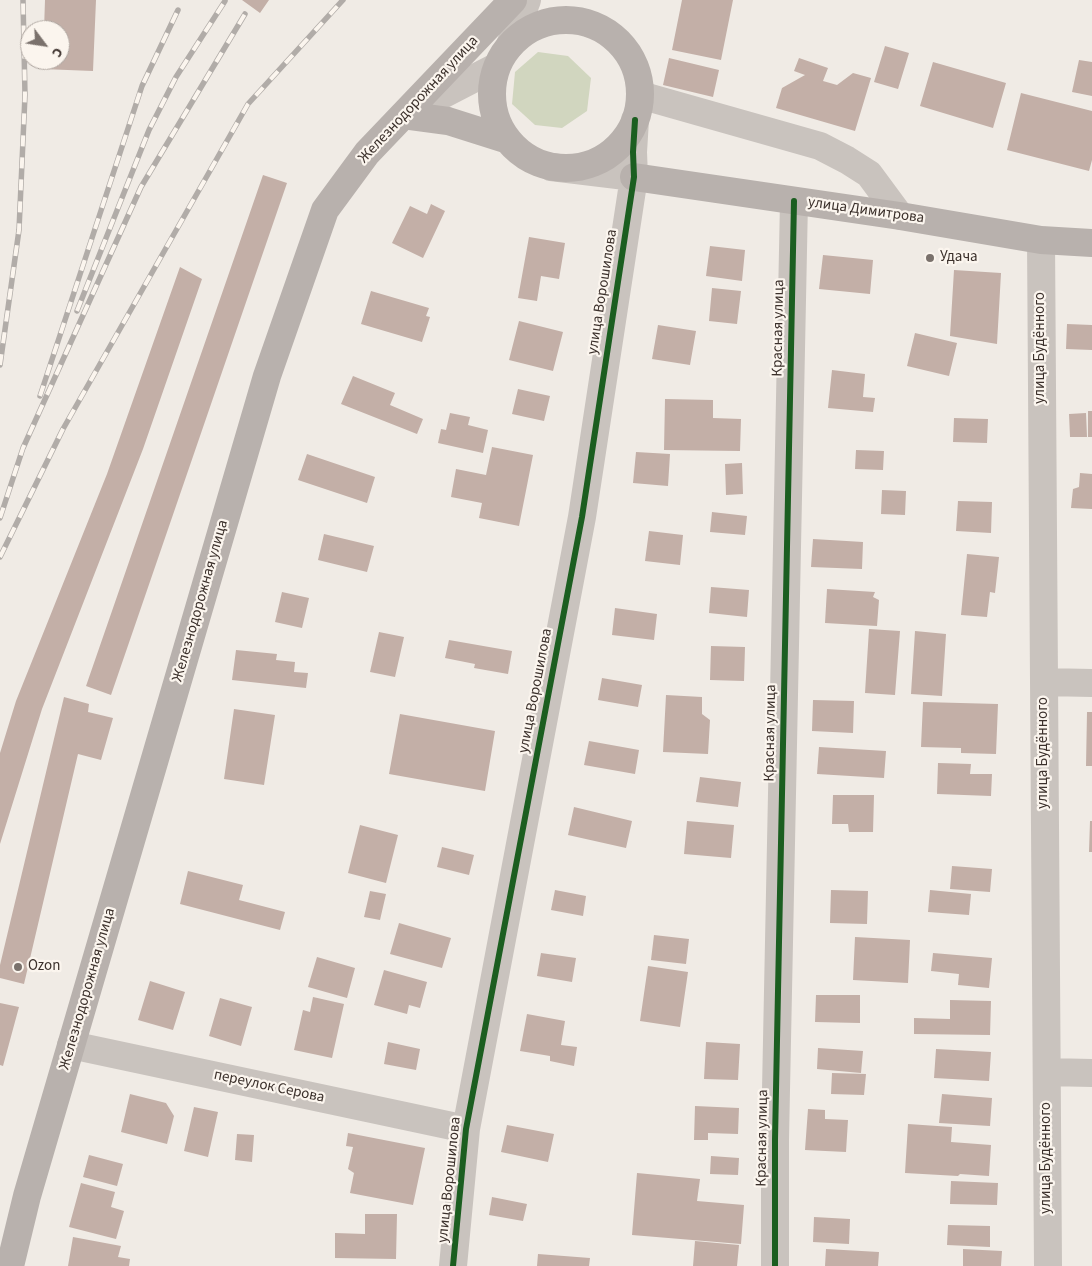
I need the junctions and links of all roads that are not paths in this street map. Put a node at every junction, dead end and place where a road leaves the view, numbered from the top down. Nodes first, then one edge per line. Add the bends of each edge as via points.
1 (512, 0) edge
2 (526, 0) edge
3 (503, 56) junction
4 (637, 108) junction
5 (403, 115) junction
6 (508, 140) junction
7 (552, 167) junction
8 (634, 177) junction
9 (794, 201) junction
10 (900, 216) junction
11 (1041, 240) junction
12 (1092, 243) edge
13 (1044, 682) junction
14 (1092, 683) edge
15 (71, 1045) junction
16 (1047, 1072) junction
17 (1092, 1072) edge
18 (466, 1128) junction
19 (10, 1266) edge
20 (453, 1266) edge
21 (775, 1266) edge
22 (1048, 1266) edge

1 - 5 main road, Железнодорожная улица
2 - 3 street
3 - 4 main road via 530,29 554,20 580,21 604,30 624,47 636,70
3 - 5 street
3 - 6 main road via 492,92 495,118
4 - 7 main road via 622,142 601,159 577,167
4 - 8 street, улица Ворошилова
4 - 10 street via 820,146 869,174
5 - 6 main road via 448,121
5 - 15 main road, Железнодорожная улица via 367,153 324,210 267,376
6 - 7 main road via 527,157
7 - 8 street, улица Димитрова
8 - 9 main road, улица Димитрова
8 - 18 street, улица Ворошилова via 582,517
9 - 10 main road, улица Димитрова
9 - 21 street, Красная улица
10 - 11 main road, улица Димитрова
11 - 12 main road, улица Димитрова
11 - 13 street, улица Будённого
13 - 14 street
13 - 16 street, улица Будённого
15 - 18 street, переулок Серова
15 - 19 main road, Железнодорожная улица
16 - 17 street
16 - 22 street, улица Будённого
18 - 20 street, улица Ворошилова

